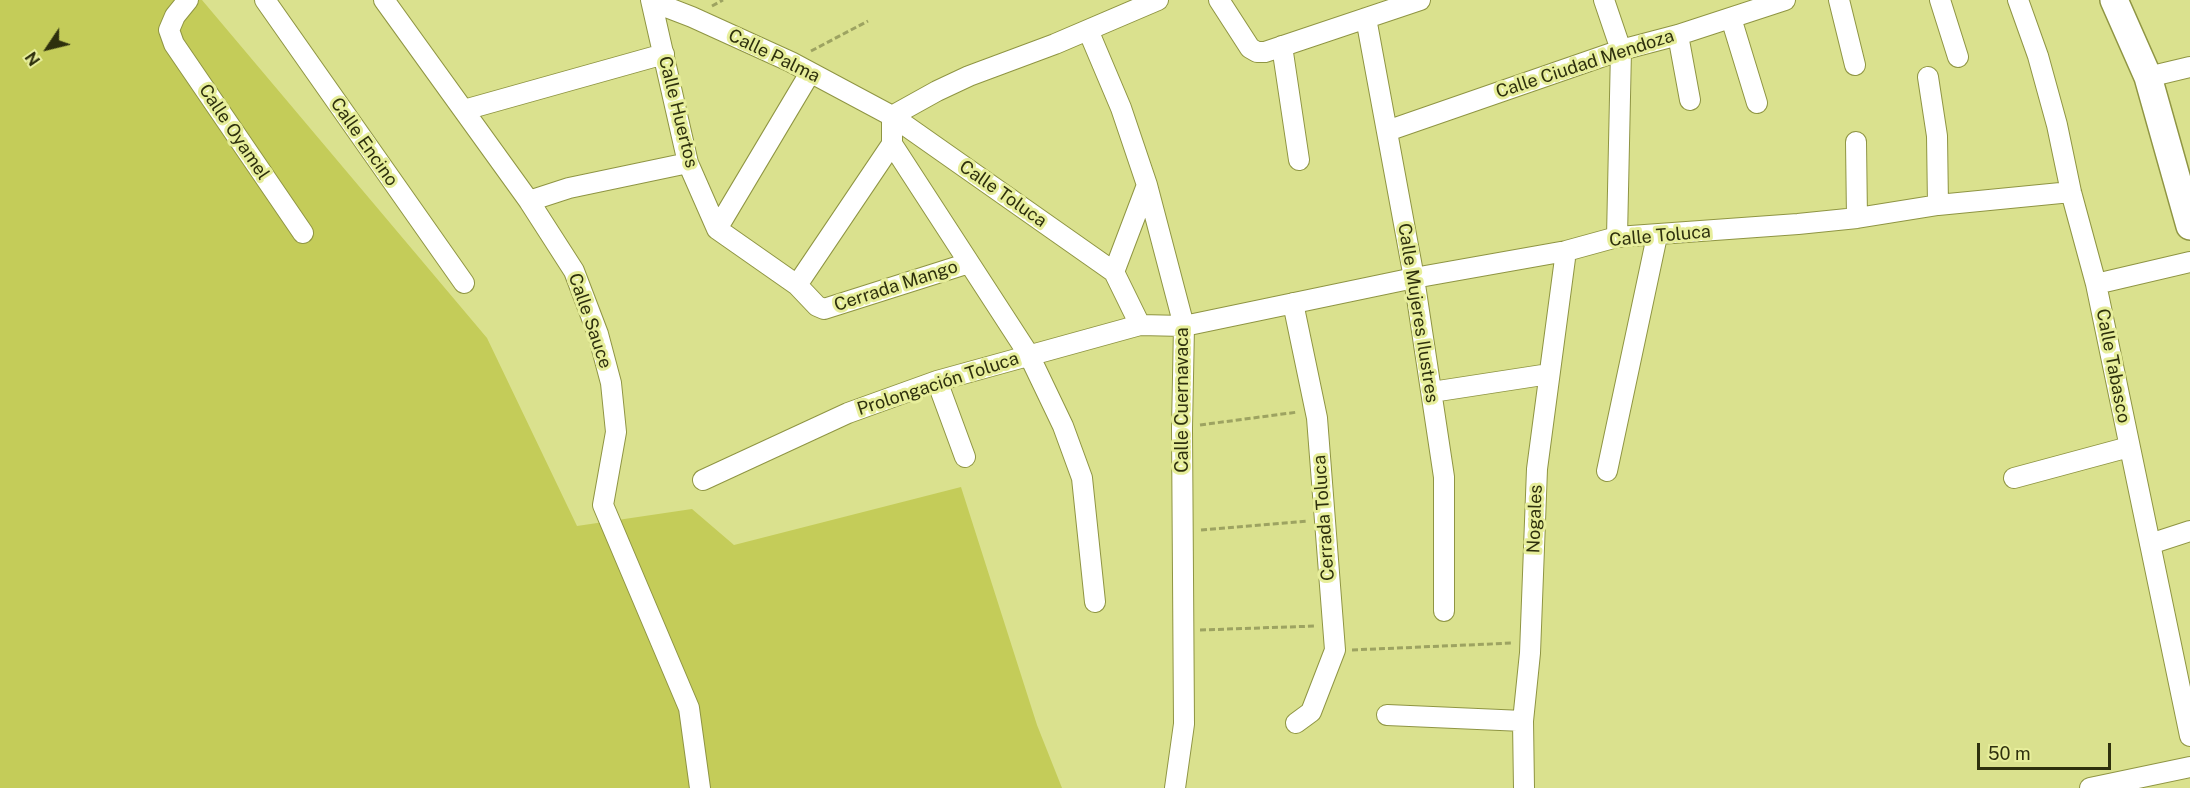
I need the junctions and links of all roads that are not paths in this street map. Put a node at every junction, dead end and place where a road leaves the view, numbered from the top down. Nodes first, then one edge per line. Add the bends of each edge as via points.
1 (188, 0) edge
2 (265, 0) edge
3 (384, 0) edge
4 (1158, 0) edge
5 (1219, 0) edge
6 (1420, 0) edge
7 (1604, 0) edge
8 (1785, 0) edge
9 (1839, 0) edge
10 (1940, 0) edge
11 (2018, 0) edge
12 (2114, 0) edge
13 (652, 1) edge
14 (1366, 18) junction
15 (1731, 18) junction
16 (1088, 30) junction
17 (1678, 35) junction
18 (1282, 46) junction
19 (1621, 50) junction
20 (664, 54) junction
21 (1958, 57) dead end
22 (1855, 66) dead end
23 (2190, 67) edge
24 (810, 73) junction
25 (1928, 77) dead end
26 (2148, 77) junction
27 (1690, 100) dead end
28 (1757, 103) dead end
29 (464, 110) junction
30 (892, 116) junction
31 (1387, 131) junction
32 (1856, 142) dead end
33 (892, 144) junction
34 (1299, 160) dead end
35 (688, 163) junction
36 (1147, 185) junction
37 (2071, 192) junction
38 (529, 201) junction
39 (1938, 205) junction
40 (1857, 218) junction
41 (2190, 226) edge
42 (717, 229) junction
43 (303, 233) dead end
44 (1658, 236) junction
45 (1617, 237) junction
46 (1566, 251) junction
47 (2190, 262) edge
48 (969, 263) junction
49 (1114, 272) junction
50 (1414, 278) junction
51 (464, 283) dead end
52 (2096, 284) junction
53 (797, 285) junction
54 (1293, 303) junction
55 (1140, 325) junction
56 (1184, 326) junction
57 (1029, 355) junction
58 (1549, 374) junction
59 (937, 381) junction
60 (1432, 392) junction
61 (2129, 447) junction
62 (964, 457) dead end
63 (1607, 471) dead end
64 (2014, 478) dead end
65 (704, 480) dead end
66 (2190, 531) edge
67 (2150, 544) junction
68 (1095, 602) dead end
69 (1444, 611) dead end
70 (2187, 708) edge
71 (1388, 715) dead end
72 (1523, 721) junction
73 (1296, 723) dead end
74 (2190, 736) edge
75 (2190, 767) edge
76 (700, 788) edge
77 (1175, 788) edge
78 (1524, 788) edge
79 (2090, 788) edge

1 - 43 street, Calle Oyamel via 169,30 174,44
2 - 51 street, Calle Encino
3 - 29 street, Calle Sauce
4 - 16 street
5 - 18 street via 1250,48 1264,52
6 - 14 street
7 - 19 street
8 - 15 street, Calle Ciudad Mendoza
9 - 22 street
10 - 21 street
11 - 37 street, Calle Tabasco via 2038,56
12 - 26 main road
13 - 20 street, Calle Huertos
13 - 24 street, Calle Palma
14 - 18 street
14 - 31 street, Calle Mujeres Ilustres
15 - 17 street, Calle Ciudad Mendoza
15 - 28 street
16 - 30 street via 969,76
16 - 36 street, Calle Cuernavaca via 1121,108
17 - 19 street, Calle Ciudad Mendoza
17 - 27 street
18 - 34 street
19 - 31 street, Calle Ciudad Mendoza
19 - 45 street
20 - 29 street
20 - 35 street, Calle Huertos
23 - 26 street
24 - 30 street, Calle Palma
24 - 42 street
25 - 39 street via 1937,136
26 - 41 main road
29 - 38 street, Calle Sauce
30 - 33 street
30 - 49 street, Calle Toluca
31 - 50 street, Calle Mujeres Ilustres
32 - 40 street
33 - 48 street
33 - 53 street
35 - 38 street via 569,188
35 - 42 street, Calle Huertos
36 - 49 street
36 - 56 street, Calle Cuernavaca
37 - 39 street, Calle Toluca
37 - 52 street, Calle Tabasco
38 - 76 street, Calle Sauce via 573,271 598,334 611,383 616,432 603,505 689,708
39 - 40 street, Calle Toluca
40 - 44 street, Calle Toluca
42 - 53 street
44 - 45 street, Calle Toluca
44 - 63 street
45 - 46 street, Calle Toluca
46 - 50 street, Calle Toluca
46 - 58 street, Nogales
47 - 52 street
48 - 53 street, Cerrada Mango via 832,308 817,306
48 - 57 street
49 - 55 street
50 - 54 street, Calle Toluca
50 - 60 street, Calle Mujeres Ilustres
52 - 61 street, Calle Tabasco
54 - 56 street, Calle Toluca
54 - 73 street, Cerrada Toluca via 1315,410 1335,651 1311,712
55 - 56 street, Prolongación Toluca
55 - 57 street, Prolongación Toluca
56 - 77 street, Calle Cuernavaca via 1184,724
57 - 59 street, Prolongación Toluca
57 - 68 street via 1063,426 1082,478
58 - 60 street
58 - 72 street, Nogales via 1537,469
59 - 62 street
59 - 65 street, Prolongación Toluca via 848,413
60 - 69 street, Calle Mujeres Ilustres via 1444,477
61 - 64 street
61 - 67 street, Calle Tabasco
66 - 67 street
67 - 70 street, Calle Tabasco
70 - 74 street, Calle Tabasco
71 - 72 street
72 - 78 street, Nogales
75 - 79 street

